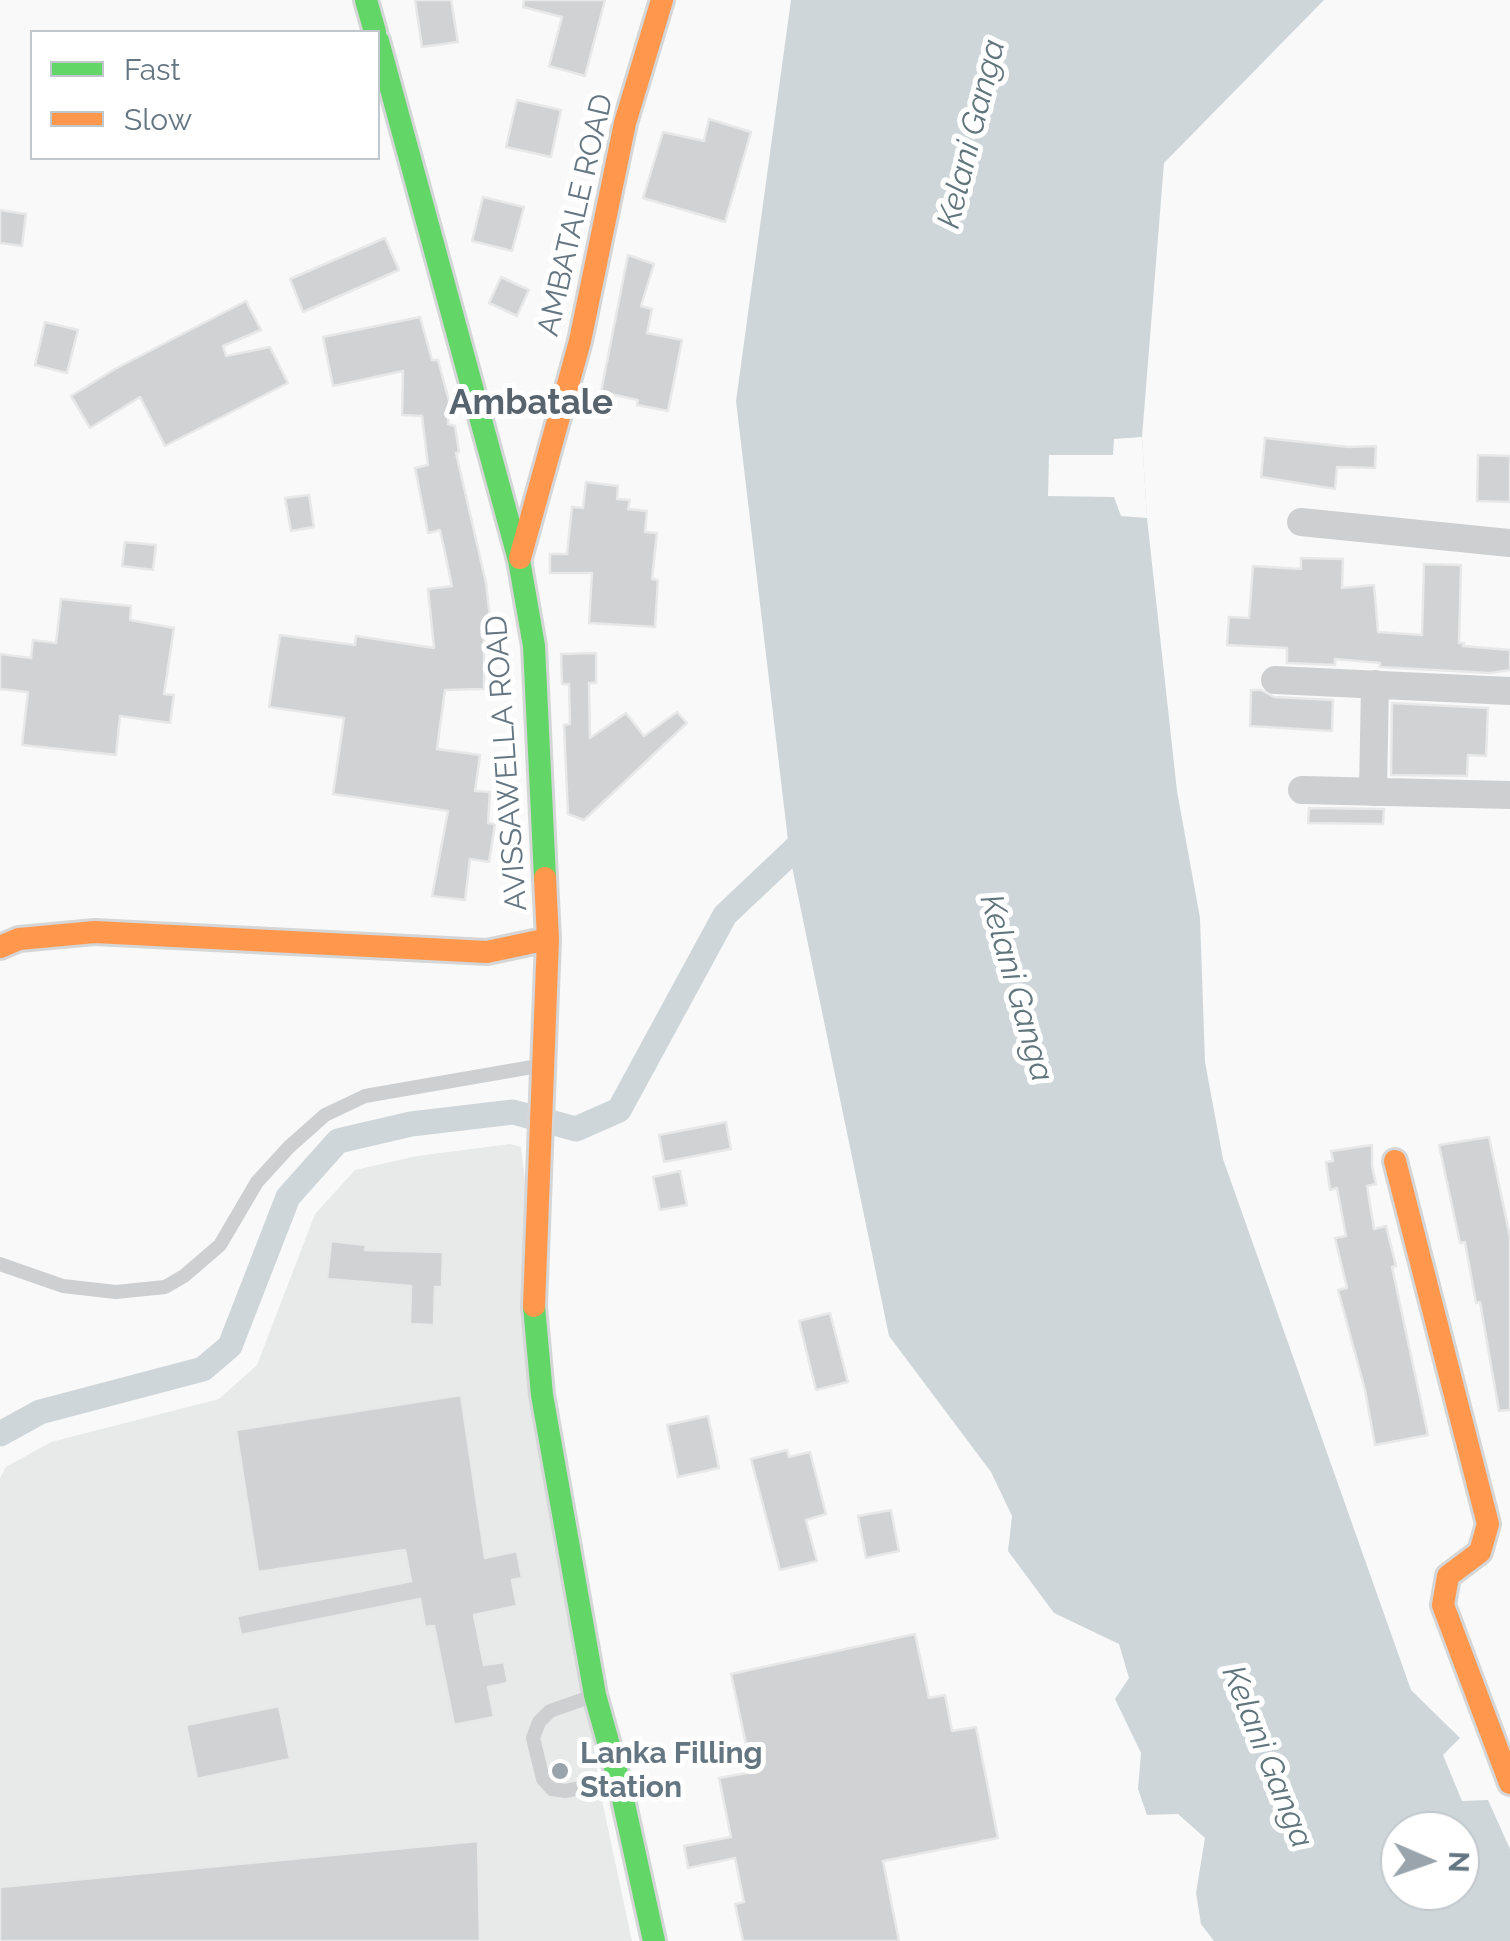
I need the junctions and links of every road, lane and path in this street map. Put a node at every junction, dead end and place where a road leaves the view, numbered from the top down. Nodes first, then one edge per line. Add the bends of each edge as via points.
1 (366, 0) edge
2 (662, 0) edge
3 (374, 30) edge
4 (380, 48) edge
5 (1300, 522) dead end
6 (1510, 544) edge
7 (519, 560) junction
8 (1275, 680) dead end
9 (1375, 684) junction
10 (1510, 691) edge
11 (1302, 790) dead end
12 (1373, 792) junction
13 (1510, 795) edge
14 (548, 939) junction
15 (0, 947) edge
16 (543, 1072) junction
17 (1395, 1161) dead end
18 (0, 1264) edge
19 (595, 1695) junction
20 (619, 1781) junction
21 (1510, 1784) edge
22 (654, 1941) edge

1 - 3 main road
2 - 7 main road, AMBATALE ROAD via 625,123 580,341
4 - 7 main road, AVISSAWELLA ROAD
5 - 6 street
7 - 14 main road, AVISSAWELLA ROAD via 534,646
8 - 9 street
9 - 10 street
9 - 12 street
11 - 12 street
12 - 13 street
14 - 15 main road via 487,952 94,932
14 - 16 main road, AVISSAWELLA ROAD
16 - 18 lane via 365,1096 325,1116 257,1182 220,1245 165,1287 116,1292 63,1286
16 - 19 main road, AVISSAWELLA ROAD via 534,1304 542,1394
17 - 21 main road via 1488,1524 1480,1552 1448,1576 1443,1605
19 - 20 main road
19 - 20 lane via 550,1711 539,1722 533,1738 543,1780 566,1790
20 - 22 main road

